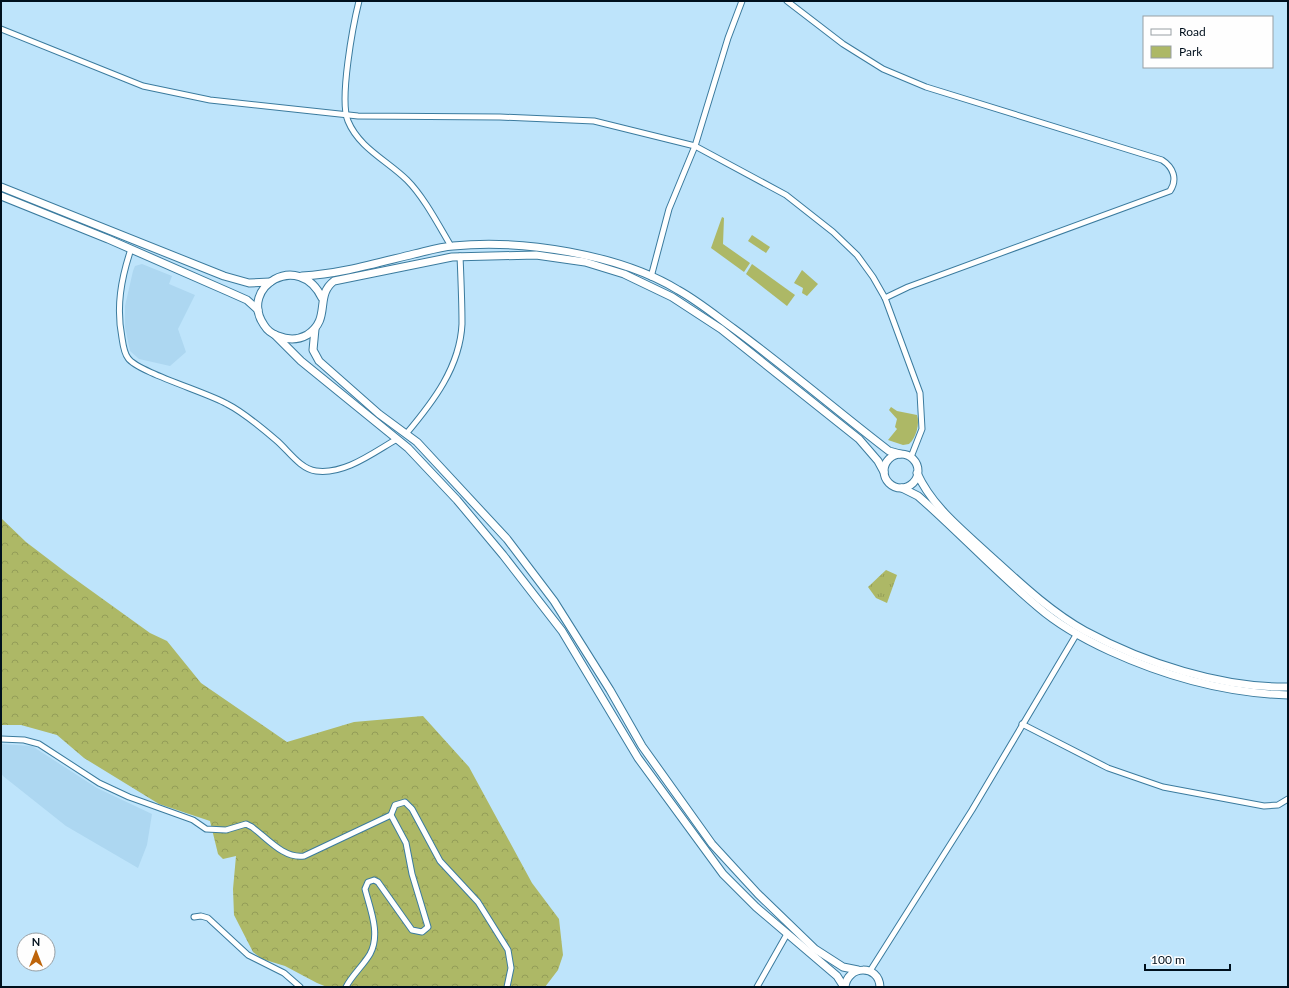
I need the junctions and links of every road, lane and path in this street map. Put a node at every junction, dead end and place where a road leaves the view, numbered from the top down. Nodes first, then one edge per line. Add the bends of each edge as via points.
1 (359, 1) edge
2 (742, 1) edge
3 (787, 1) edge
4 (1, 29) edge
5 (346, 116) junction
6 (695, 146) junction
7 (1, 187) edge
8 (1, 196) edge
9 (451, 246) junction
10 (131, 249) junction
11 (460, 256) junction
12 (300, 276) junction
13 (651, 277) junction
14 (270, 282) junction
15 (322, 298) junction
16 (885, 298) junction
17 (258, 310) junction
18 (315, 329) junction
19 (275, 336) junction
20 (406, 434) junction
21 (397, 439) junction
22 (900, 454) junction
23 (911, 457) junction
24 (884, 472) junction
25 (917, 473) junction
26 (902, 488) junction
27 (1076, 635) junction
28 (1288, 687) edge
29 (1288, 695) edge
30 (1022, 724) junction
31 (1, 738) edge
32 (1288, 799) edge
33 (391, 815) junction
34 (194, 917) dead end
35 (787, 934) junction
36 (858, 970) junction
37 (870, 971) junction
38 (881, 986) edge
39 (300, 987) edge
40 (346, 987) edge
41 (507, 987) edge
42 (757, 987) edge
43 (845, 987) edge

1 - 5 street via 346,72
2 - 6 street
3 - 16 street via 843,44 883,69 926,87 1162,160 1173,171 1173,186 1170,191 908,287
4 - 5 street via 143,86 210,100
5 - 6 street via 500,117 594,121
5 - 9 street via 361,142 408,181 435,218
6 - 13 street via 669,209
6 - 16 street via 786,195 833,232 857,255
7 - 14 street via 224,276 249,283
8 - 10 street
9 - 12 street via 326,274
9 - 13 street via 489,244 567,251 602,259
10 - 17 street via 247,300
10 - 21 street via 119,296 119,324 128,360 227,404 275,440 302,465 315,471 329,471 353,464
11 - 15 street via 334,280 328,285
11 - 20 street via 462,325 458,347 451,370 439,391
11 - 24 street via 536,255 585,262 624,274 672,296 721,329 859,439
12 - 14 street via 289,274 279,276
12 - 15 street via 310,280 318,288
13 - 22 street via 678,289 716,316 889,451
14 - 17 street via 263,290
15 - 18 street via 322,314
16 - 23 street via 920,393 922,429
17 - 19 street via 261,320
18 - 19 street via 296,339
18 - 20 street via 312,350 319,361 379,414
19 - 21 street via 301,361
20 - 36 street via 417,442 507,539 549,595 610,690 642,746 712,844 758,894 815,949 843,967
21 - 35 street via 457,500 562,631 638,758 723,874
22 - 23 street
22 - 24 street via 886,462
23 - 25 street via 917,467
24 - 26 street via 892,485
25 - 26 street via 912,483
25 - 28 street via 933,501 954,523 1042,601 1085,631 1131,652 1181,670 1214,679
26 - 27 street via 918,496 1038,608
27 - 29 street via 1144,667 1188,681 1247,692
27 - 30 street
30 - 32 street via 1108,768 1163,787 1264,806 1278,805
30 - 37 street via 972,810
31 - 33 street via 27,740 39,744 98,783 193,820 206,829 226,830 246,824 295,858
33 - 40 street via 406,843 412,874 428,927 422,932 412,930 378,882 368,882 365,889 374,925 373,945
33 - 41 street via 394,805 405,802 412,809 440,861 478,902 508,950 511,968
34 - 39 street via 208,918 248,955 284,973
35 - 42 street
35 - 43 street via 837,976
36 - 37 street
36 - 43 street via 848,977
37 - 38 street via 875,974

